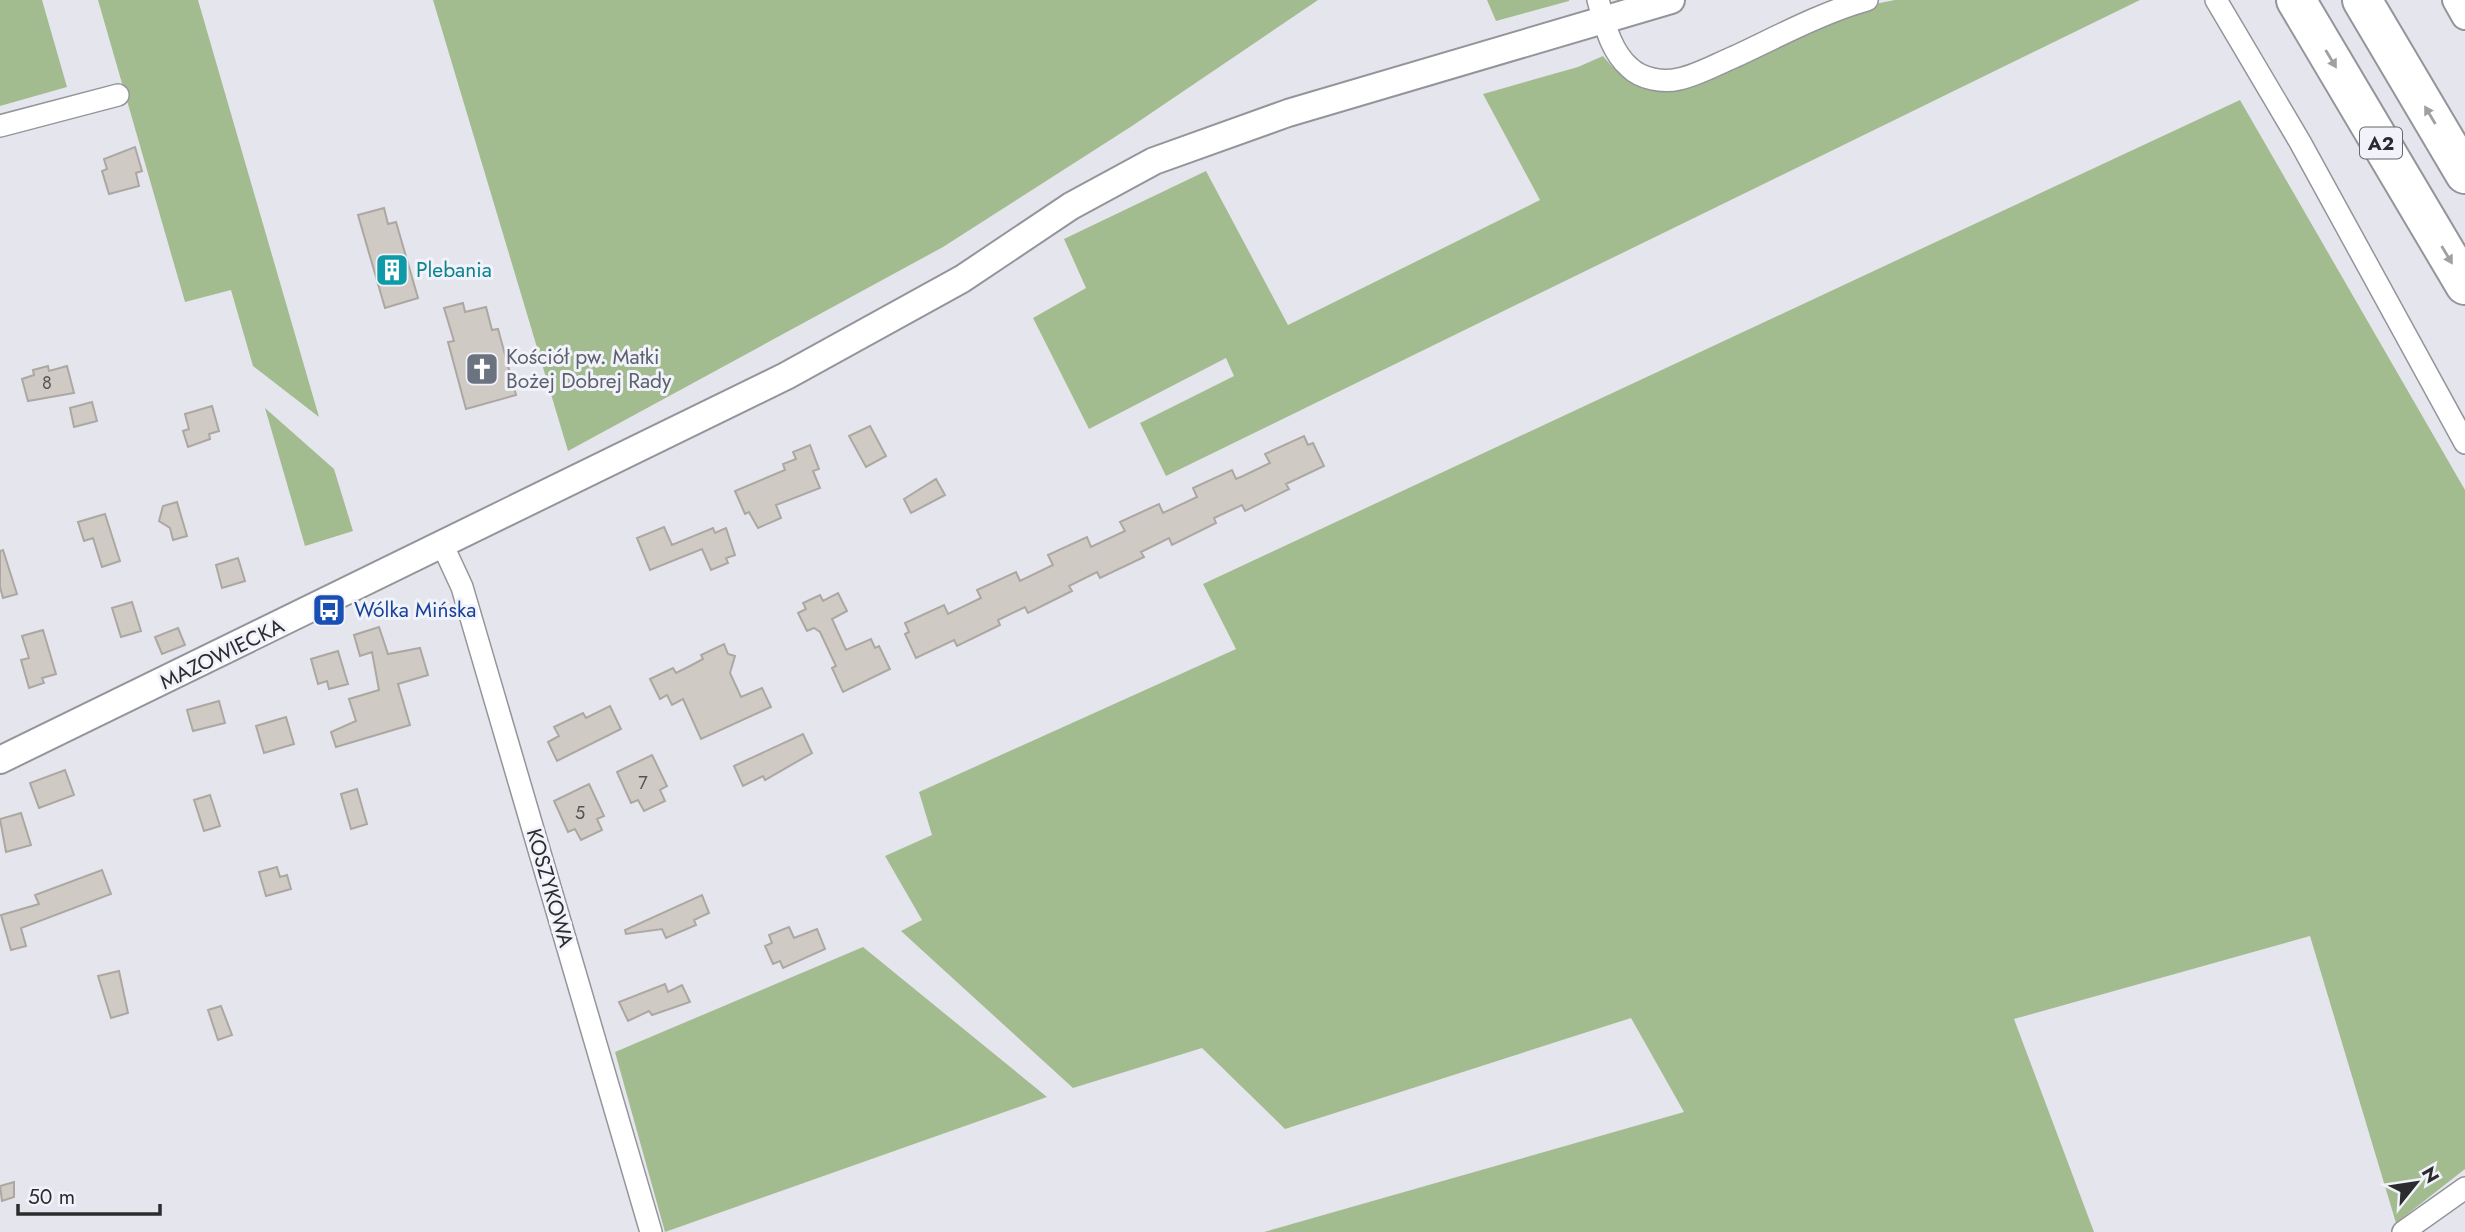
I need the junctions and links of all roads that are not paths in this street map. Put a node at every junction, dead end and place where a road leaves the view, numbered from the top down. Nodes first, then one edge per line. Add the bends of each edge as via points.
1 (1671, 0) edge
2 (1867, 0) edge
3 (2216, 0) edge
4 (2297, 0) edge
5 (2362, 0) edge
6 (2456, 0) edge
7 (1601, 10) edge
8 (2465, 16) edge
9 (118, 95) dead end
10 (0, 126) edge
11 (2465, 174) edge
12 (2465, 285) edge
13 (2465, 443) edge
14 (443, 546) junction
15 (0, 760) edge
16 (2465, 1188) edge
17 (651, 1232) edge
18 (2403, 1232) edge

1 - 7 street, MAZOWIECKA
2 - 7 street via 1832,11 1701,72 1668,80 1631,70 1613,46
3 - 13 street via 2300,142
4 -> 12 highway, A2
11 -> 5 highway, A2
6 - 8 street
7 - 14 street, MAZOWIECKA via 1154,161 1072,206 962,279 877,328
9 - 10 street
14 - 15 street, MAZOWIECKA
14 - 17 street, KOSZYKOWA via 462,587
16 - 18 street

